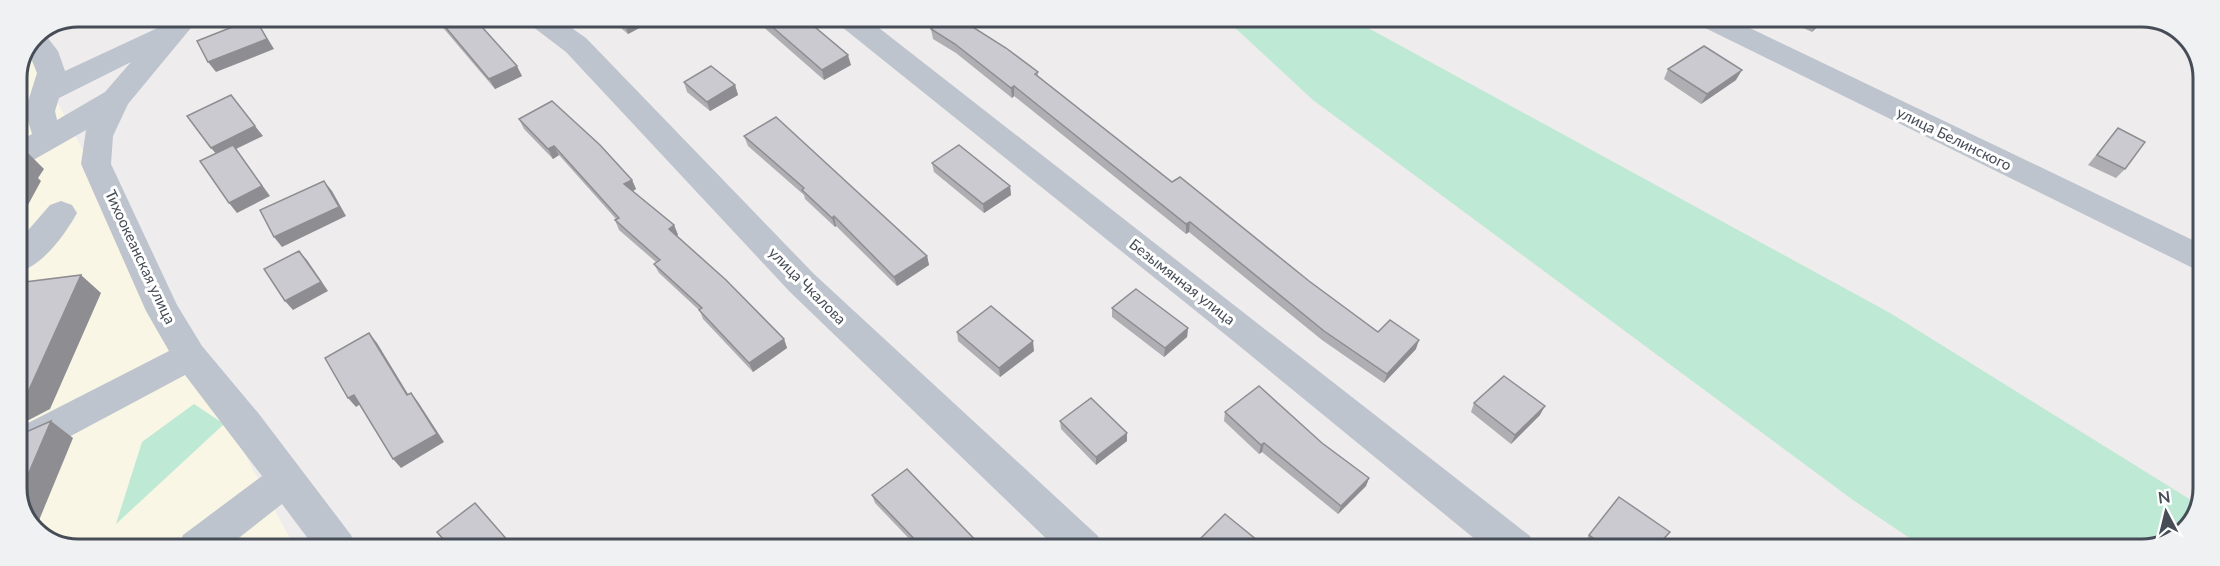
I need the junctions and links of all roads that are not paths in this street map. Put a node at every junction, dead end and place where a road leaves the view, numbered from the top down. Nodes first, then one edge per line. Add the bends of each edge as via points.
1 (172, 27) edge
2 (177, 27) edge
3 (552, 27) edge
4 (860, 27) edge
5 (1724, 27) edge
6 (39, 46) edge
7 (115, 99) junction
8 (35, 102) edge
9 (48, 140) junction
10 (27, 150) edge
11 (61, 213) dead end
12 (27, 253) edge
13 (2193, 255) edge
14 (190, 356) junction
15 (39, 435) edge
16 (285, 480) junction
17 (209, 539) edge
18 (330, 539) edge
19 (1073, 539) edge
20 (1504, 539) edge

1 - 8 street
2 - 7 street, Тихоокеанская улица
3 - 19 street, улица Чкалова via 576,45 802,283
4 - 20 street, Безымянная улица
5 - 13 street, улица Белинского
6 - 8 street via 51,73
7 - 9 street
7 - 14 street, Тихоокеанская улица via 98,136 96,164 163,311
8 - 9 street
9 - 10 street
11 - 12 street
14 - 15 street
14 - 16 street, Тихоокеанская улица
16 - 17 street
16 - 18 street, Тихоокеанская улица

